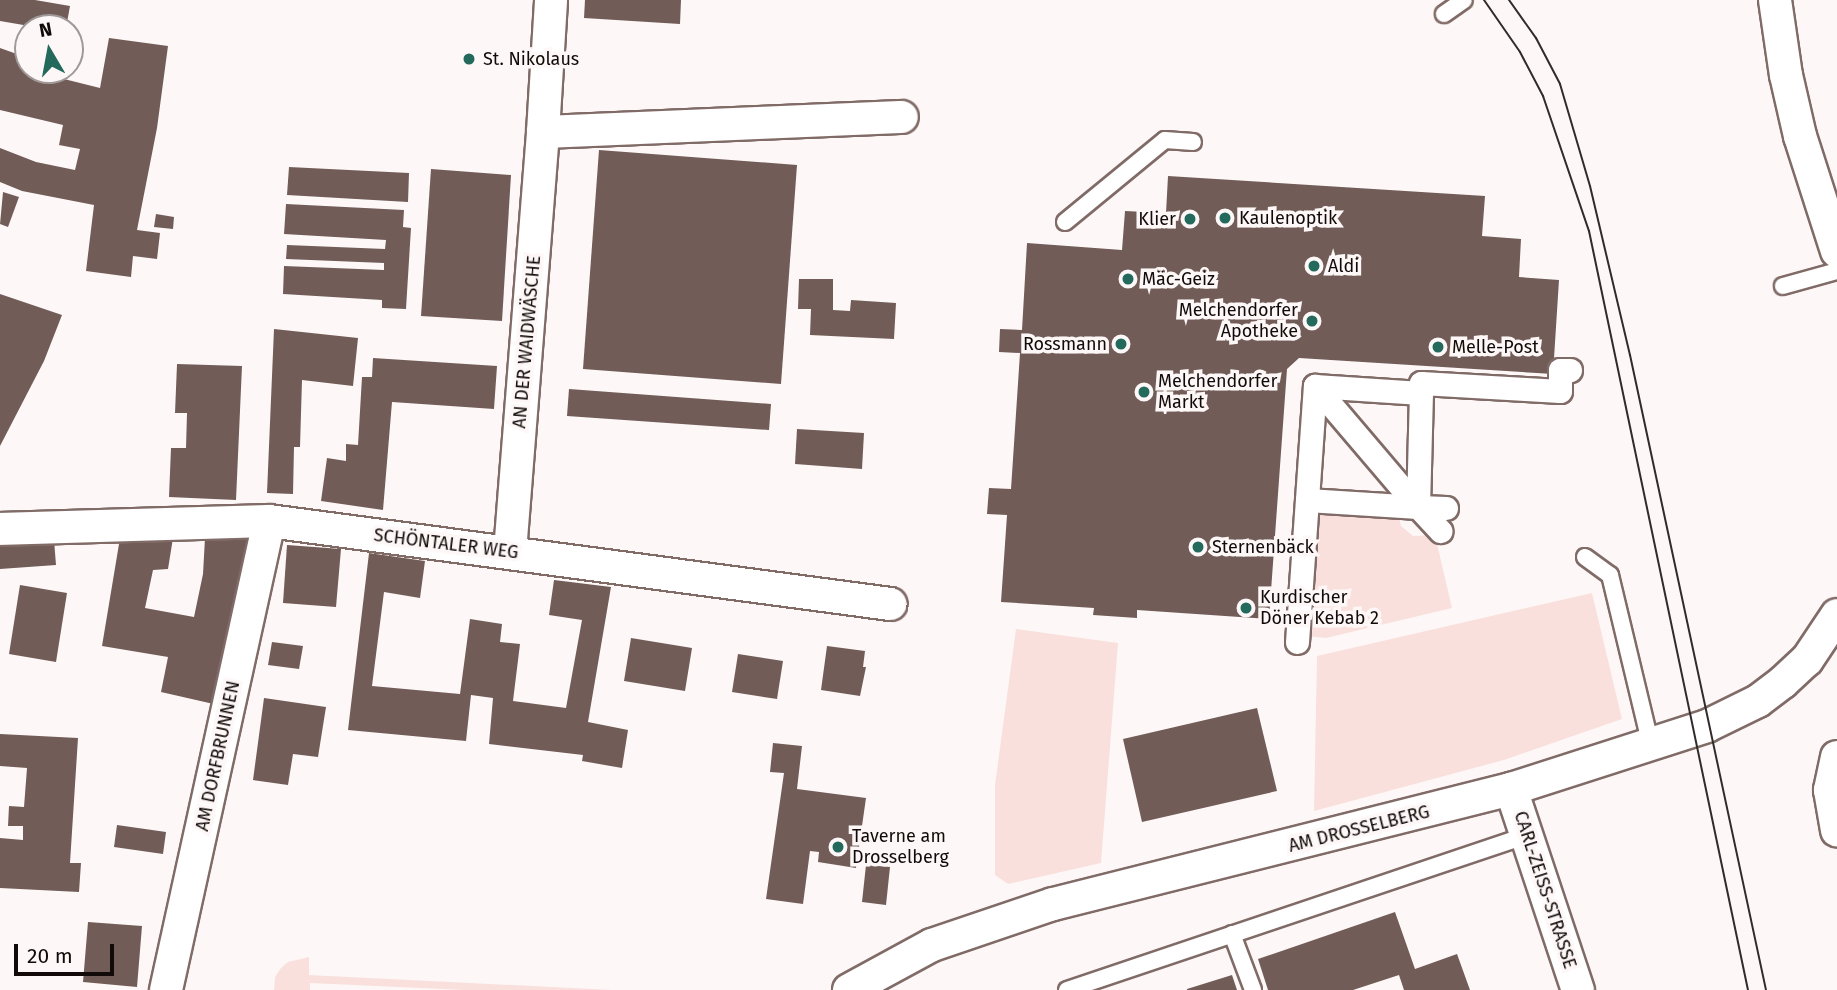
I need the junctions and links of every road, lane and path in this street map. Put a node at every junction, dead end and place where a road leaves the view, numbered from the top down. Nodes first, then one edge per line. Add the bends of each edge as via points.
1 (551, 0) edge
2 (1464, 0) edge
3 (1775, 0) edge
4 (1444, 14) dead end
5 (902, 117) dead end
6 (543, 132) junction
7 (1193, 142) dead end
8 (1065, 222) dead end
9 (1837, 251) edge
10 (1837, 271) edge
11 (1783, 286) dead end
12 (1570, 370) dead end
13 (1315, 386) junction
14 (1421, 393) junction
15 (1307, 500) junction
16 (1418, 507) junction
17 (1446, 508) dead end
18 (269, 521) junction
19 (0, 529) edge
20 (1440, 531) dead end
21 (510, 552) junction
22 (1585, 557) dead end
23 (890, 604) dead end
24 (1837, 615) edge
25 (1297, 642) dead end
26 (1650, 742) junction
27 (1837, 757) edge
28 (1511, 789) junction
29 (1837, 830) edge
30 (1527, 835) junction
31 (1232, 934) junction
32 (166, 990) edge
33 (849, 990) edge
34 (1067, 990) edge
35 (1253, 990) edge
36 (1578, 990) edge

1 - 6 street, AN DER WAIDWÄSCHE
2 - 4 lane
3 - 9 street via 1800,136
5 - 6 street
6 - 21 street, AN DER WAIDWÄSCHE
7 - 8 lane via 1165,140
10 - 11 lane
12 - 14 street via 1560,370 1560,391 1421,383
13 - 14 street
13 - 15 street
13 - 16 street
14 - 16 street
15 - 16 street
15 - 25 street
16 - 17 street
16 - 20 street
18 - 19 street, SCHÖNTALER WEG
18 - 21 street, SCHÖNTALER WEG
18 - 32 street, AM DORFBRUNNEN
21 - 23 street, SCHÖNTALER WEG
22 - 26 lane via 1610,575
24 - 26 street, AM DROSSELBERG via 1807,660 1758,701 1707,726
26 - 28 street, AM DROSSELBERG
27 - 29 street via 1830,790
28 - 30 street, CARL-ZEISS-STRASSE
28 - 33 street, AM DROSSELBERG via 1053,904 932,945
30 - 31 lane
30 - 36 street, CARL-ZEISS-STRASSE
31 - 34 lane
31 - 35 lane

